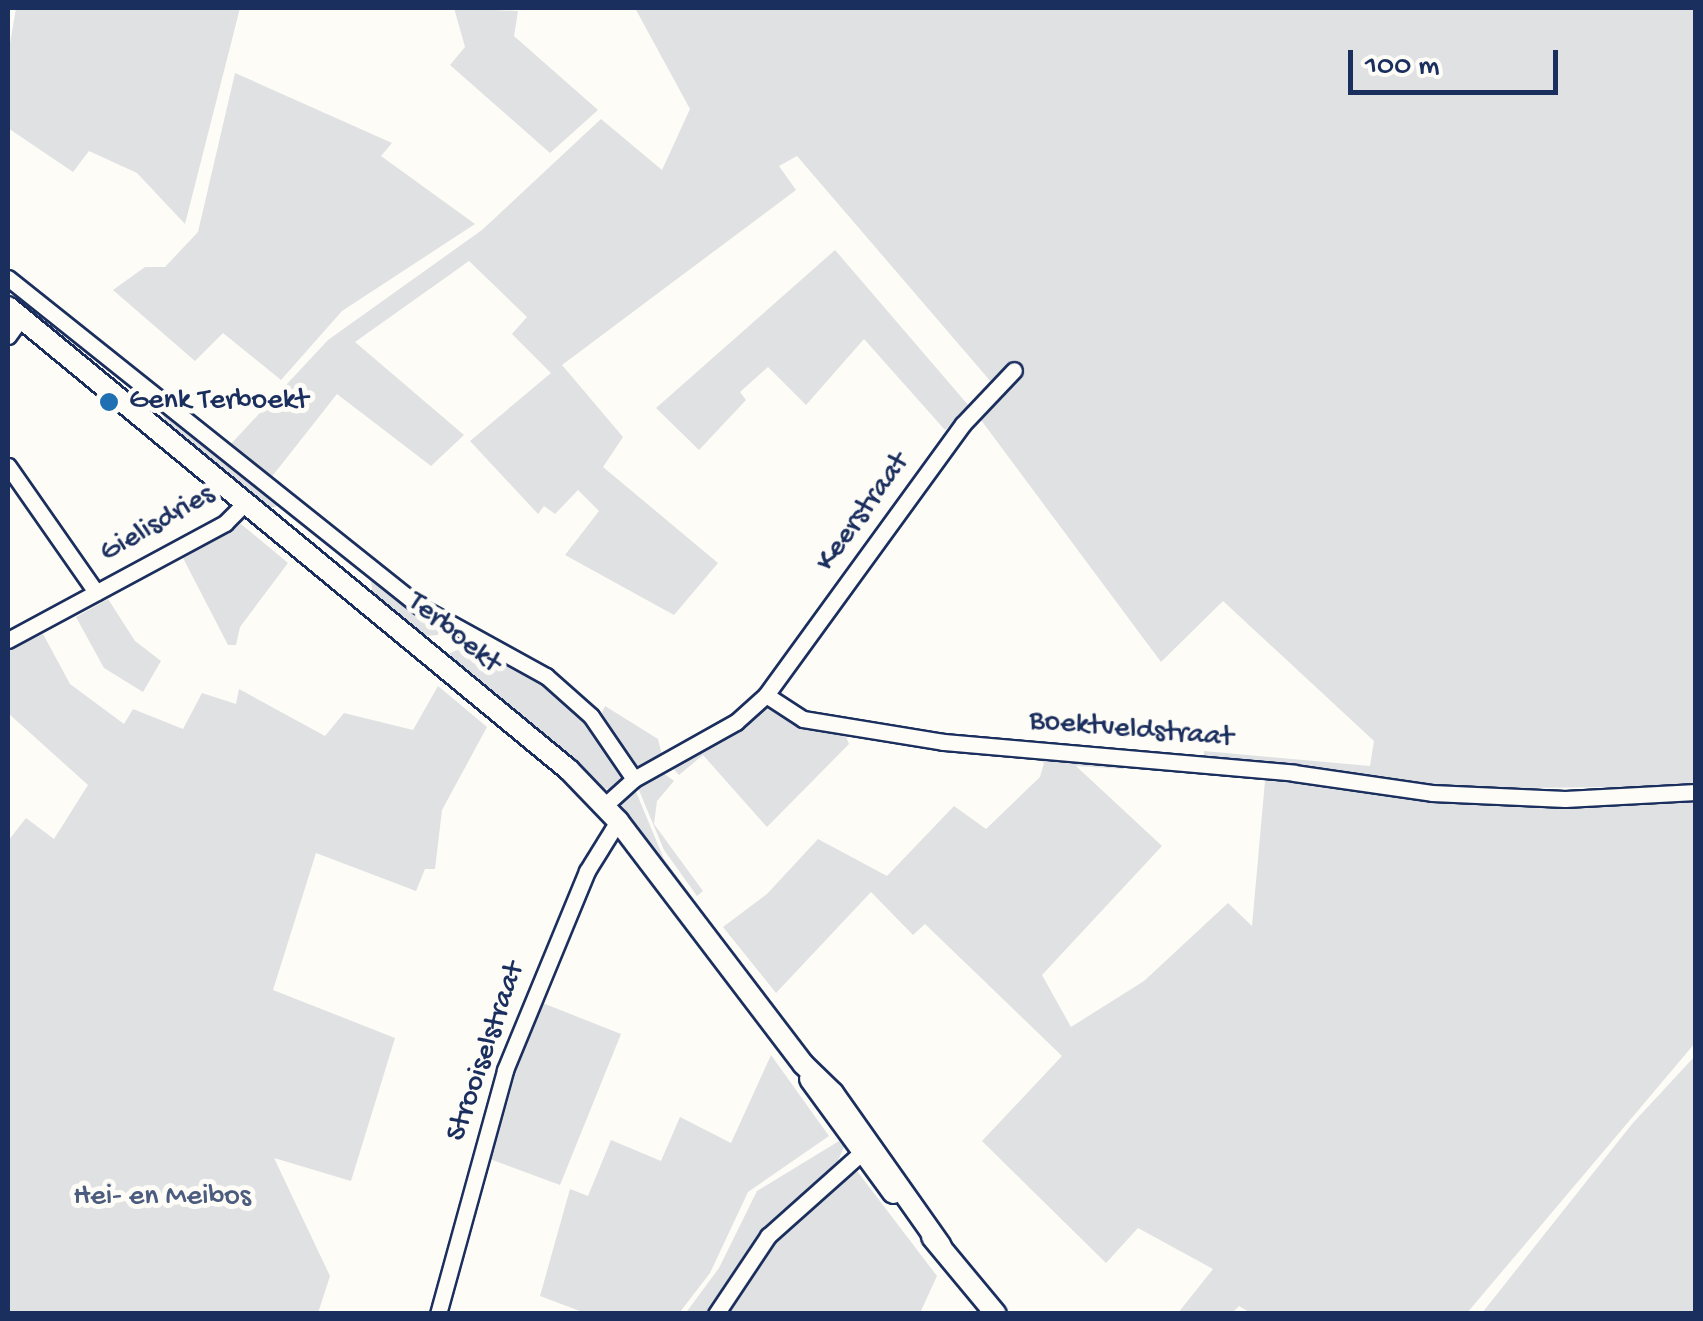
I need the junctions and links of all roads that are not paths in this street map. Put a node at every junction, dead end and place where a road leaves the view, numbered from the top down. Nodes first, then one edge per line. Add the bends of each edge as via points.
1 (8, 278) edge
2 (14, 312) edge
3 (8, 336) edge
4 (1014, 370) dead end
5 (8, 466) edge
6 (246, 502) junction
7 (96, 592) junction
8 (8, 640) edge
9 (766, 695) junction
10 (634, 779) junction
11 (1696, 792) edge
12 (611, 814) junction
13 (866, 1148) junction
14 (438, 1314) edge
15 (716, 1314) edge
16 (996, 1314) edge

1 - 10 street, Terboekt via 419,606 546,676 591,716
2 - 3 street
2 - 6 main road, Terboekt
4 - 9 street, Keerstraat via 963,424
5 - 7 street, Gielisdries
6 - 7 street, Gielisdries via 225,522
6 - 12 main road, Terboekt via 536,740
7 - 8 street, Gielisdries
9 - 10 street via 736,722
9 - 11 street, Boektveldstraat via 803,719 943,742 1294,773 1432,793 1565,799
10 - 12 street
12 - 13 main road, Terboekt
12 - 14 street, Strooiselstraat via 505,1070
13 - 15 street via 768,1236
13 - 16 main road, Terboekt

